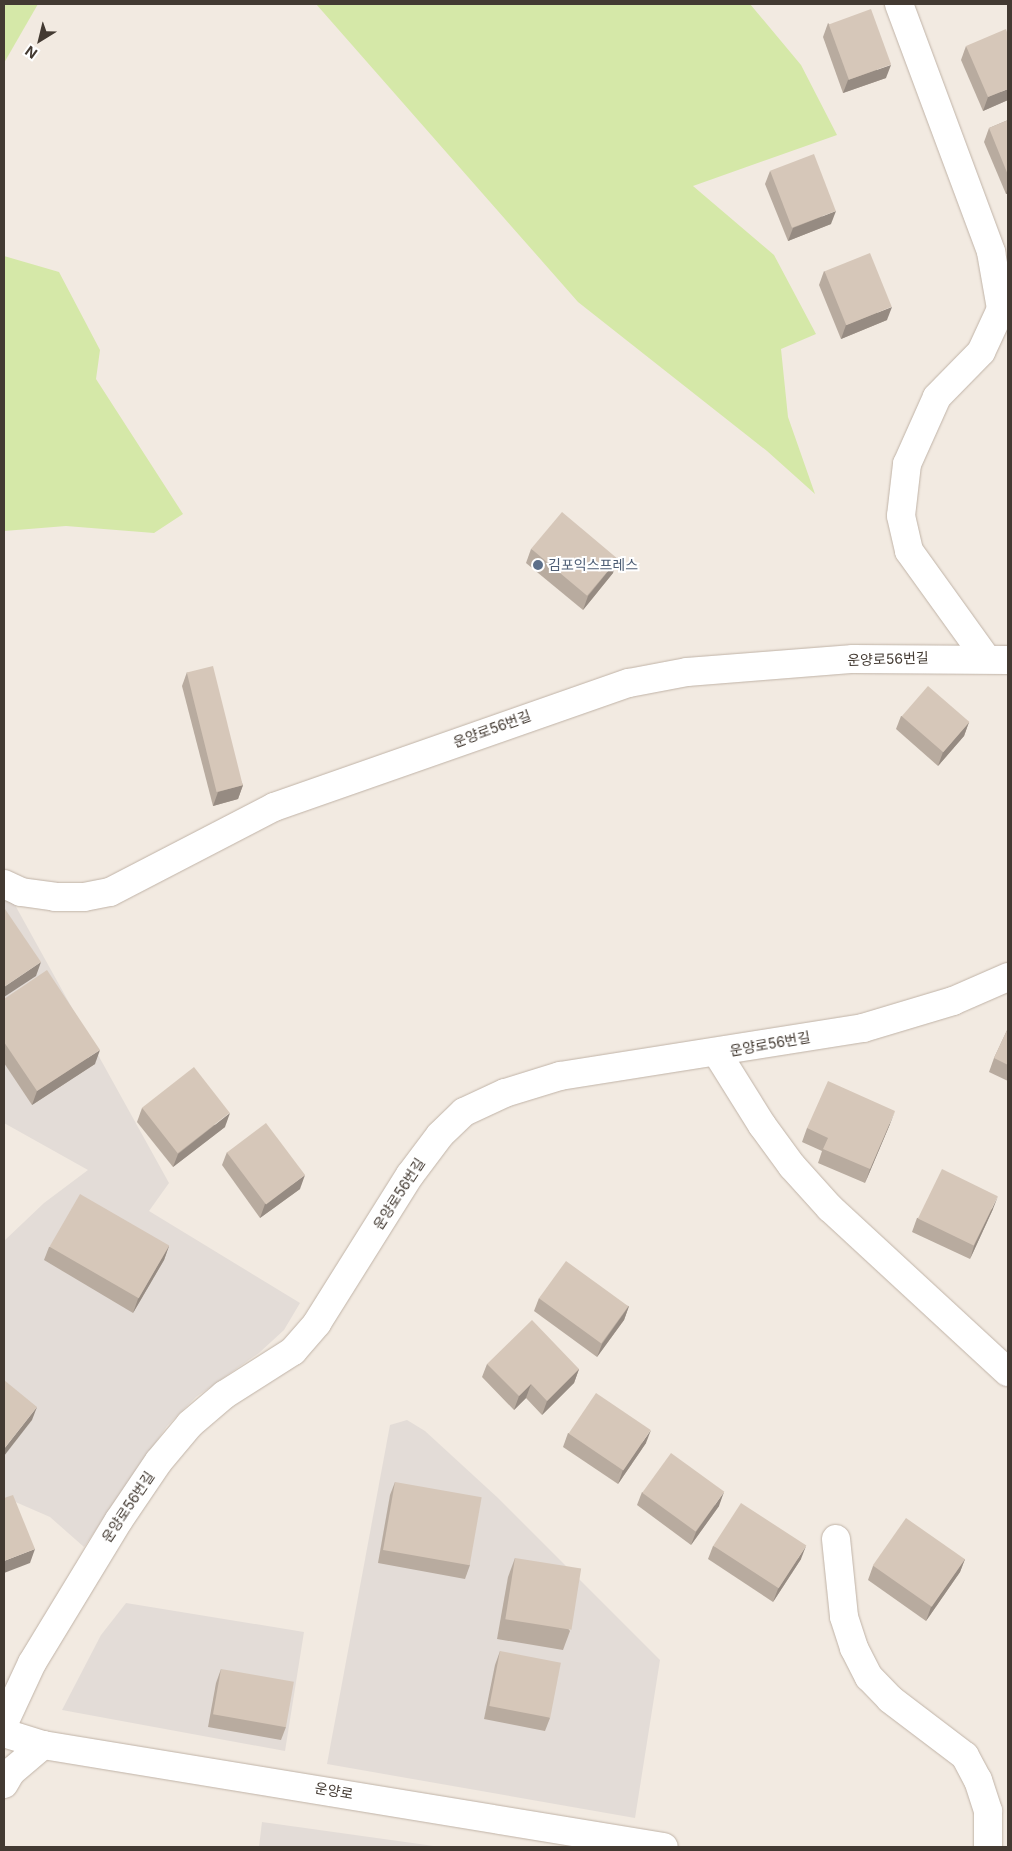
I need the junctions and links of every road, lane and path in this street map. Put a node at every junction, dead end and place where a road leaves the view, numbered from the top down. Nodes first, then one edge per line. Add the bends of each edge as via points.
1 (899, 4) edge
2 (997, 659) edge
3 (4, 884) edge
4 (1008, 977) edge
5 (717, 1053) junction
6 (1008, 1372) edge
7 (836, 1539) dead end
8 (4, 1723) edge
9 (4, 1733) edge
10 (44, 1745) junction
11 (4, 1784) edge
12 (664, 1847) edge
13 (988, 1847) edge

1 - 2 street via 990,252 1001,309 981,352 937,396 907,464 901,516 909,551
2 - 3 street, 운양로56번길 via 853,660 754,666 687,672 629,683 274,808 110,892 84,897 54,897 21,892
4 - 5 street, 운양로56번길 via 953,1001 863,1028
5 - 6 street via 762,1125 817,1194
5 - 8 street, 운양로56번길 via 560,1076 505,1093 464,1112 440,1135 410,1175 317,1324 293,1350 224,1395 190,1424 159,1461 118,1520 32,1663
7 - 13 street via 844,1616 854,1648 869,1677 890,1699 965,1756 978,1780 988,1811
9 - 10 street, 운양로
10 - 11 street via 12,1772
10 - 12 street, 운양로

